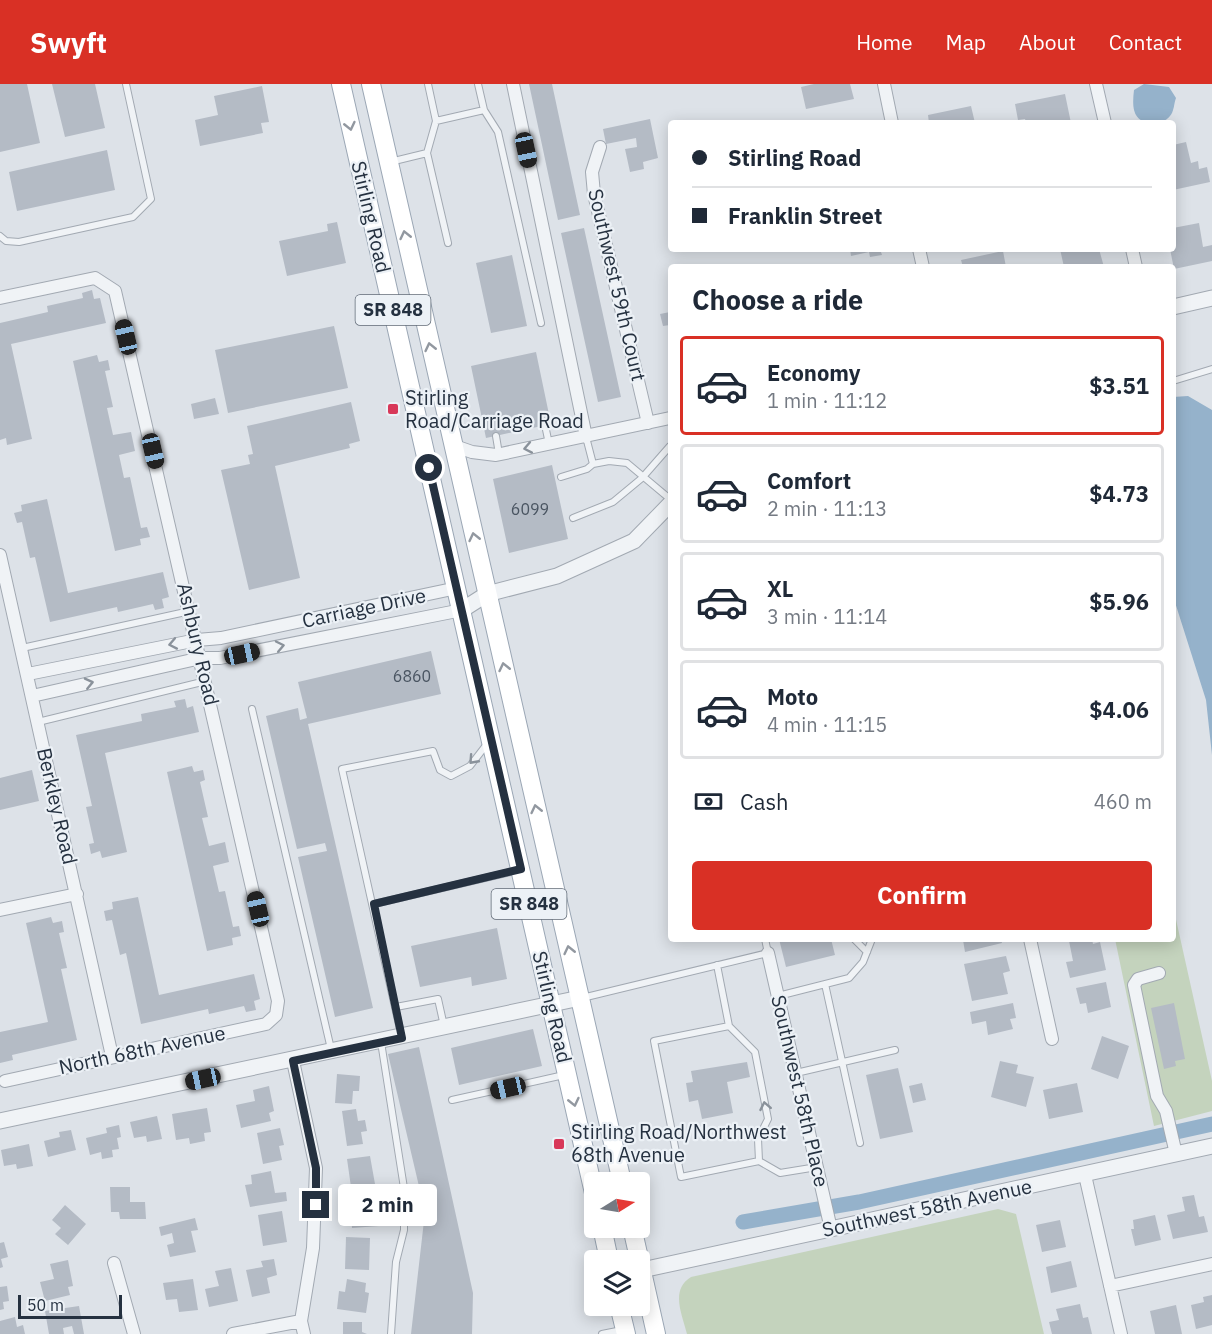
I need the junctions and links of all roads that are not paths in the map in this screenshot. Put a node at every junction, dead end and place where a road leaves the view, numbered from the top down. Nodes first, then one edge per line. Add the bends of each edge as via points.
1 (126, 84) edge
2 (341, 84) edge
3 (371, 84) edge
4 (428, 84) edge
5 (478, 84) edge
6 (513, 84) edge
7 (884, 84) edge
8 (1096, 84) edge
9 (484, 110) junction
10 (891, 120) edge
11 (1104, 120) edge
12 (436, 121) junction
13 (600, 147) dead end
14 (427, 153) junction
15 (389, 162) junction
16 (360, 168) junction
17 (0, 236) edge
18 (448, 243) dead end
19 (0, 298) edge
20 (1212, 298) edge
21 (1176, 306) edge
22 (541, 323) dead end
23 (1212, 369) edge
24 (1176, 380) edge
25 (668, 418) edge
26 (648, 423) junction
27 (545, 425) dead end
28 (496, 436) dead end
29 (586, 437) junction
30 (549, 444) junction
31 (453, 445) junction
32 (668, 448) edge
33 (499, 454) junction
34 (593, 464) junction
35 (561, 477) dead end
36 (642, 478) junction
37 (668, 498) edge
38 (668, 506) edge
39 (573, 518) dead end
40 (0, 555) edge
41 (457, 588) junction
42 (487, 594) junction
43 (399, 602) junction
44 (462, 610) junction
45 (190, 611) junction
46 (402, 621) junction
47 (197, 640) junction
48 (22, 648) junction
49 (201, 658) junction
50 (28, 674) junction
51 (207, 681) junction
52 (32, 696) junction
53 (252, 709) dead end
54 (38, 722) junction
55 (491, 739) junction
56 (521, 869) junction
57 (77, 894) junction
58 (374, 904) junction
59 (0, 910) edge
60 (766, 942) edge
61 (857, 942) edge
62 (871, 942) edge
63 (1031, 942) edge
64 (867, 952) junction
65 (768, 953) junction
66 (717, 965) junction
67 (1159, 974) dead end
68 (825, 984) junction
69 (778, 996) junction
70 (580, 998) junction
71 (551, 1004) junction
72 (396, 1007) junction
73 (276, 1015) joint
74 (729, 1026) junction
75 (444, 1028) junction
76 (402, 1038) junction
77 (1052, 1039) dead end
78 (381, 1042) junction
79 (895, 1050) dead end
80 (332, 1052) junction
81 (112, 1056) junction
82 (293, 1061) junction
83 (842, 1062) junction
84 (796, 1073) junction
85 (567, 1074) junction
86 (5, 1081) dead end
87 (452, 1100) dead end
88 (0, 1121) edge
89 (860, 1143) dead end
90 (1212, 1146) edge
91 (1175, 1151) junction
92 (759, 1161) junction
93 (817, 1167) junction
94 (589, 1172) edge
95 (620, 1172) edge
96 (1085, 1175) junction
97 (831, 1229) junction
98 (114, 1263) dead end
99 (1212, 1264) edge
100 (650, 1268) edge
101 (1110, 1286) junction
102 (650, 1307) edge
103 (622, 1316) edge
104 (303, 1328) edge
105 (625, 1331) edge
106 (134, 1334) edge
107 (234, 1334) edge
108 (391, 1334) edge
109 (602, 1334) edge
110 (656, 1334) edge
111 (1121, 1334) edge

1 - 17 lane via 151,199 142,211 133,217 19,242
2 -> 16 main road, Stirling Road / SR 848
3 - 15 main road, Stirling Road / SR 848
4 - 12 lane
5 - 9 lane
6 - 29 street
7 - 10 street
8 - 11 street
9 - 12 lane
9 - 22 lane via 498,132
12 - 14 lane
13 - 26 street, Southwest 59th Court via 592,172 594,194
14 - 15 lane
14 - 18 lane
15 - 16 main road
31 -> 15 main road, Stirling Road / SR 848
16 - 41 main road, Stirling Road / SR 848
19 - 45 street, Ashbury Road via 81,279 102,280 115,291
20 - 21 street
23 - 24 lane
25 - 26 street
26 - 29 street
27 - 30 lane
28 - 33 lane
29 - 30 street
29 - 34 lane
30 -> 33 street
31 - 33 street via 472,452
42 -> 31 main road, Stirling Road / SR 848
32 - 36 lane
34 - 35 lane
34 - 36 lane via 627,463
36 - 37 lane
36 - 39 lane via 614,502
38 - 42 street via 634,541 556,576
40 - 48 street, Berkley Road
41 - 42 street, Carriage Drive
41 - 43 street, Carriage Drive
41 - 44 main road, Stirling Road / SR 848
42 - 44 street, Carriage Drive
70 -> 42 main road, Stirling Road / SR 848
43 - 46 street
43 - 47 street, Carriage Drive
44 - 46 street, Carriage Drive
44 - 55 main road, Stirling Road / SR 848
45 - 47 street, Ashbury Road
45 - 48 lane
49 -> 46 street, Carriage Drive via 220,658
47 - 49 street, Ashbury Road
47 -> 50 street, Carriage Drive
48 - 50 street, Berkley Road
49 - 51 street, Ashbury Road
52 -> 49 street, Carriage Drive
50 - 52 street, Berkley Road
51 - 54 lane
51 - 73 street, Ashbury Road via 278,1001
52 - 54 street, Berkley Road
53 - 80 lane
54 - 57 street, Berkley Road
55 - 56 main road, Stirling Road / SR 848
55 -> 58 lane via 470,766 451,776 440,770 433,751 342,769
56 - 58 lane
56 - 71 main road, Stirling Road / SR 848
57 - 59 street
57 - 81 street, Berkley Road
58 - 72 lane
60 - 65 lane
61 - 64 lane
62 - 64 lane
63 - 77 street
64 - 68 lane via 849,978
65 - 66 lane
65 - 69 street, Southwest 58th Place
66 - 70 lane
66 - 74 lane
67 - 91 street via 1138,978 1134,984 1157,1096 1168,1117
68 - 69 lane
68 - 83 lane
69 - 84 street, Southwest 58th Place
70 - 71 street
70 - 95 main road, Stirling Road / SR 848
71 - 75 street
71 - 85 main road, Stirling Road / SR 848
72 - 75 lane via 438,999
72 - 76 lane
73 - 81 street, North 68th Avenue via 266,1024
92 -> 74 lane via 758,1139 768,1119 755,1052
74 - 92 lane via 654,1041 681,1177
75 - 76 street
76 - 78 street
78 - 80 street
78 - 108 lane via 404,1188 404,1230 396,1262
79 - 83 lane
80 - 82 street
81 - 86 street, North 68th Avenue
82 - 88 street
82 - 104 street via 316,1168 313,1248
83 - 84 lane
83 - 89 lane
84 - 93 street, Southwest 58th Place
85 - 87 lane
85 -> 94 main road, Stirling Road / SR 848
90 - 91 street, Southwest 58th Avenue
91 - 96 street, Southwest 58th Avenue
92 - 93 lane via 780,1173
93 - 97 street, Southwest 58th Place
96 - 97 street, Southwest 58th Avenue
96 - 101 street
97 - 100 street, Southwest 58th Avenue
98 - 106 street
99 - 101 street
101 - 111 street
102 - 110 main road
103 - 105 main road
104 - 107 street
105 - 109 lane

